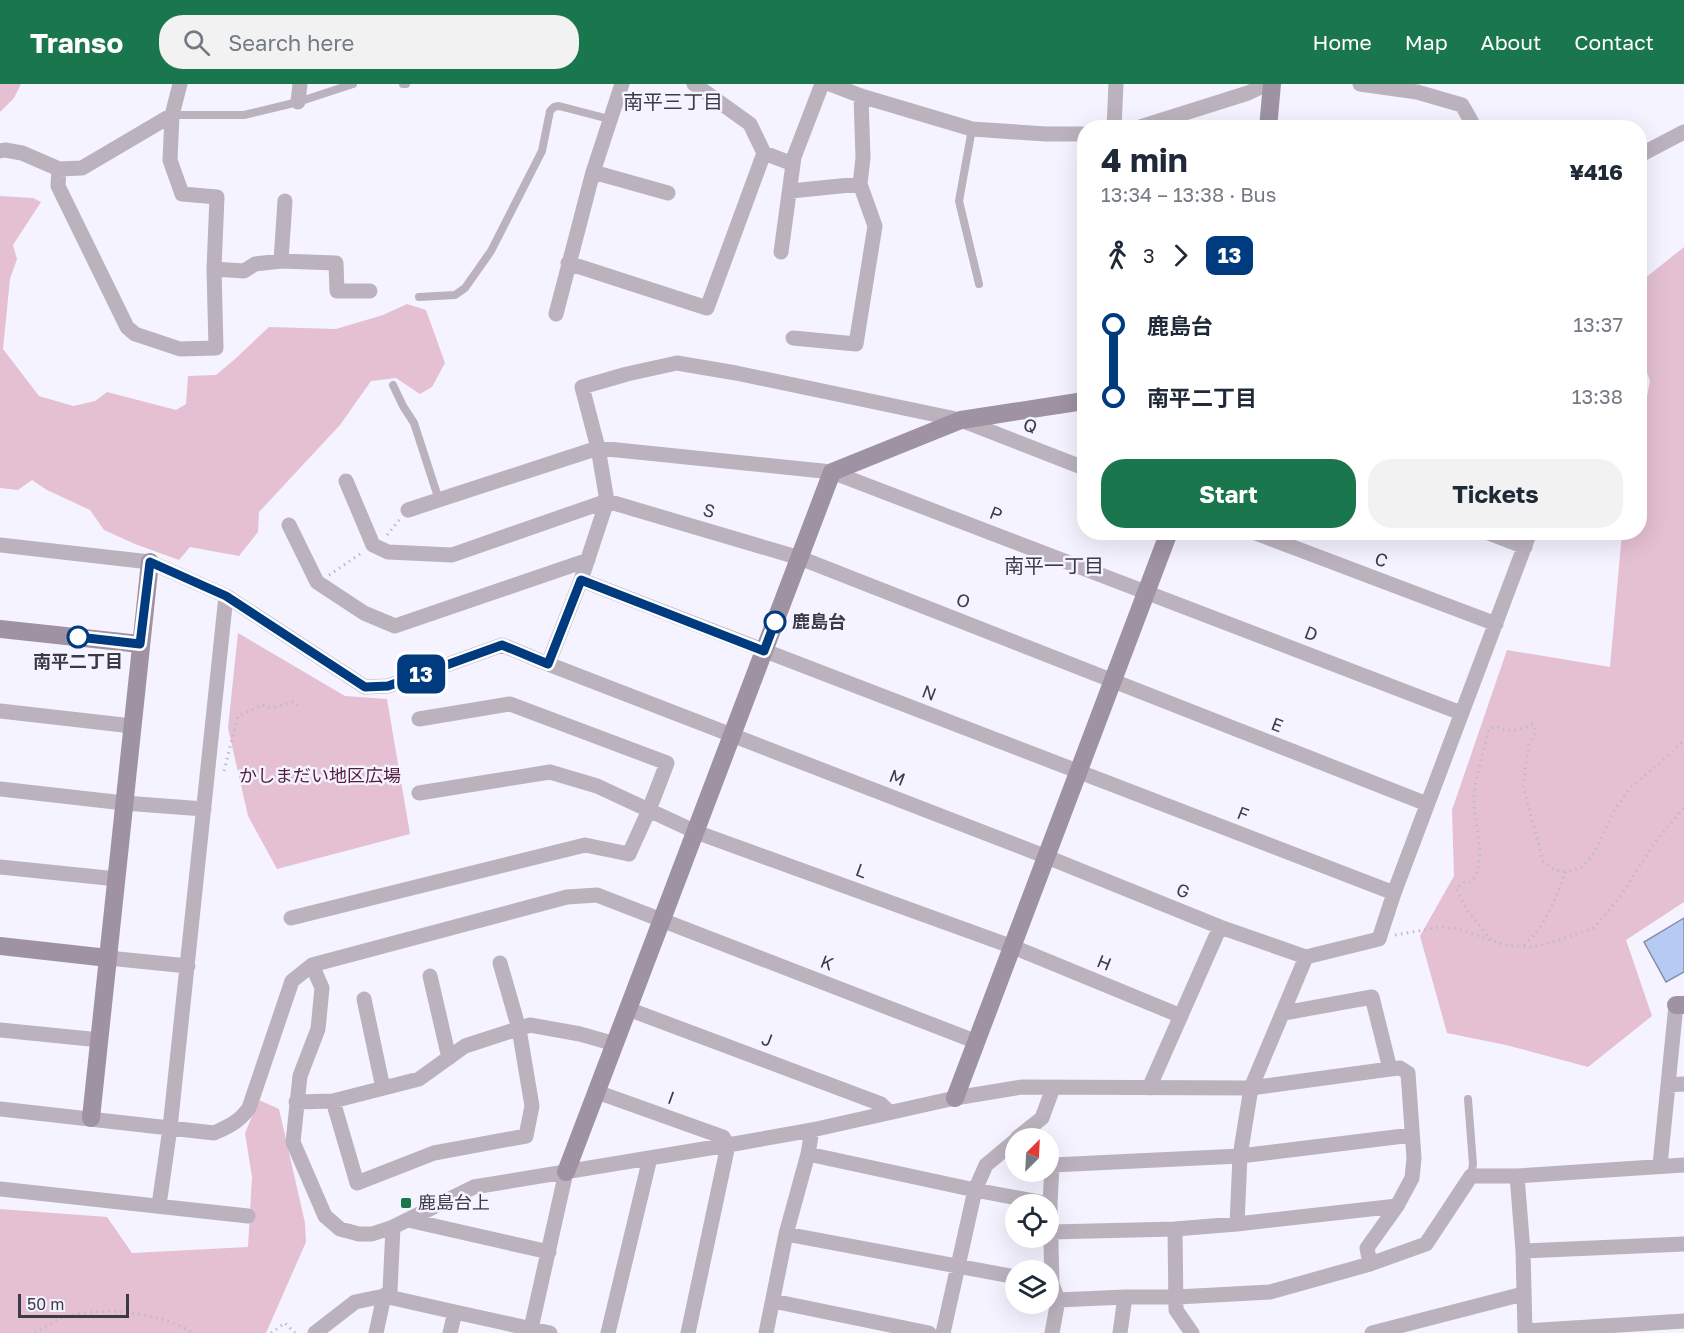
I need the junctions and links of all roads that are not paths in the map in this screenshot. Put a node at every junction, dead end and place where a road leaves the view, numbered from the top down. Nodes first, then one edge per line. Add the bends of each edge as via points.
1 (180, 84) edge
2 (300, 84) edge
3 (353, 84) edge
4 (622, 84) edge
5 (694, 84) edge
6 (822, 84) edge
7 (830, 84) edge
8 (1116, 84) edge
9 (1267, 84) edge
10 (1272, 84) edge
11 (1360, 84) edge
12 (1246, 89) edge
13 (861, 96) junction
14 (298, 102) junction
15 (172, 115) junction
16 (609, 119) junction
17 (1114, 120) edge
18 (1159, 120) edge
19 (1269, 120) edge
20 (1470, 120) edge
21 (972, 129) junction
22 (1684, 132) edge
23 (1077, 134) edge
24 (1647, 150) edge
25 (0, 151) edge
26 (764, 153) junction
27 (793, 164) junction
28 (59, 169) junction
29 (593, 172) junction
30 (860, 184) junction
31 (791, 191) junction
32 (668, 193) dead end
33 (285, 201) dead end
34 (781, 252) dead end
35 (281, 261) junction
36 (568, 263) junction
37 (214, 269) junction
38 (979, 284) dead end
39 (370, 291) dead end
40 (419, 297) dead end
41 (556, 314) dead end
42 (793, 338) dead end
43 (393, 385) dead end
44 (1077, 402) edge
45 (961, 420) junction
46 (598, 448) junction
47 (1077, 465) edge
48 (832, 472) junction
49 (346, 481) dead end
50 (439, 500) junction
51 (607, 501) junction
52 (408, 510) road end
53 (289, 525) dead end
54 (1166, 540) edge
55 (1274, 540) edge
56 (1507, 540) edge
57 (1527, 540) edge
58 (0, 545) edge
59 (1525, 547) junction
60 (800, 558) junction
61 (588, 560) junction
62 (150, 562) junction
63 (581, 580) junction
64 (1146, 592) junction
65 (226, 596) junction
66 (1496, 624) junction
67 (0, 629) edge
68 (140, 644) junction
69 (764, 651) junction
70 (548, 664) junction
71 (1113, 681) junction
72 (0, 711) edge
73 (1461, 713) junction
74 (419, 719) dead end
75 (132, 726) junction
76 (732, 735) junction
77 (1079, 772) junction
78 (0, 789) edge
79 (419, 793) dead end
80 (124, 803) junction
81 (1427, 804) junction
82 (204, 809) junction
83 (649, 810) junction
84 (696, 832) junction
85 (1047, 857) junction
86 (0, 867) edge
87 (117, 879) junction
88 (1394, 893) junction
89 (291, 918) dead end
90 (662, 921) junction
91 (1220, 927) junction
92 (0, 946) edge
93 (1013, 947) junction
94 (1306, 957) junction
95 (108, 958) junction
96 (500, 963) dead end
97 (312, 965) junction
98 (188, 966) junction
99 (430, 976) dead end
100 (364, 999) dead end
101 (1680, 1005) edge
102 (628, 1009) junction
103 (1284, 1013) junction
104 (1181, 1016) junction
105 (519, 1029) junction
106 (0, 1030) edge
107 (100, 1040) junction
108 (977, 1042) junction
109 (615, 1044) junction
110 (449, 1058) junction
111 (1390, 1070) junction
112 (1684, 1084) edge
113 (1668, 1085) junction
114 (383, 1088) junction
115 (1053, 1088) junction
116 (1149, 1088) junction
117 (1251, 1088) junction
118 (597, 1092) junction
119 (955, 1098) junction
120 (1468, 1099) dead end
121 (333, 1101) junction
122 (296, 1102) junction
123 (0, 1109) edge
124 (889, 1112) junction
125 (91, 1118) junction
126 (171, 1128) junction
127 (1030, 1128) edge
128 (812, 1130) junction
129 (1412, 1136) junction
130 (728, 1145) junction
131 (1005, 1149) edge
132 (808, 1154) junction
133 (1239, 1156) junction
134 (650, 1158) junction
135 (1659, 1165) junction
136 (1684, 1165) edge
137 (566, 1172) junction
138 (1472, 1176) junction
139 (1517, 1176) junction
140 (0, 1189) edge
141 (975, 1190) junction
142 (1051, 1194) edge
143 (1005, 1196) edge
144 (159, 1205) junction
145 (1397, 1206) junction
146 (248, 1216) dead end
147 (408, 1220) junction
148 (1237, 1224) junction
149 (393, 1227) junction
150 (1175, 1229) junction
151 (1059, 1232) edge
152 (786, 1234) junction
153 (1684, 1244) edge
154 (1523, 1251) junction
155 (549, 1252) junction
156 (1370, 1264) junction
157 (958, 1266) junction
158 (1005, 1275) edge
159 (1523, 1294) junction
160 (384, 1296) junction
161 (1125, 1297) junction
162 (1177, 1297) junction
163 (1059, 1300) edge
164 (772, 1301) junction
165 (455, 1312) junction
166 (1055, 1314) edge
167 (1684, 1321) edge
168 (531, 1331) edge
169 (1547, 1331) edge
170 (315, 1333) edge
171 (376, 1333) edge
172 (450, 1333) edge
173 (550, 1333) edge
174 (608, 1333) edge
175 (688, 1333) edge
176 (766, 1333) edge
177 (929, 1333) edge
178 (943, 1333) edge
179 (1052, 1333) edge
180 (1120, 1333) edge
181 (1192, 1333) edge
182 (1372, 1333) edge

1 - 15 street
2 - 14 street
3 - 14 lane
4 - 16 street
5 - 26 street via 750,124
6 - 27 street
7 - 13 street
8 - 17 street
9 - 12 street
10 - 19 street
11 - 20 street via 1416,92 1462,105
12 - 18 street
13 - 21 street
13 - 30 street
14 - 15 lane via 244,115
15 - 28 street via 82,168
15 - 37 street via 170,160 182,194 217,197
16 - 29 street
16 - 40 lane via 554,107 542,150 491,250 465,288 455,295
21 - 23 street
21 - 38 lane via 959,201
22 - 24 street
25 - 28 street via 22,153
26 - 27 street
26 - 36 street via 707,308
27 - 31 street
28 - 37 street via 58,186 127,327 135,334 180,349 216,348
29 - 32 street
29 - 36 street
30 - 31 street
30 - 42 street via 875,226 856,344
31 - 34 street
33 - 35 street
35 - 37 street via 255,264 244,271
35 - 39 street via 336,263 337,291
36 - 41 street
43 - 50 lane via 414,423
44 - 45 street
45 - 46 street, Q via 676,363 582,387
45 - 47 street, Q
45 - 48 street
46 - 48 street, P
46 - 50 street
46 - 51 street
48 - 60 street
48 - 64 street, P
49 - 51 street via 375,547 388,552 452,555
50 - 52 street
51 - 60 street, S
51 - 61 street
53 - 61 street via 317,582 364,613 395,626
54 - 64 street
55 - 66 street, C
56 - 59 street
57 - 59 street
58 - 62 street, M
59 - 66 street
60 - 69 street
60 - 71 street, O
61 - 63 street
62 - 65 street, M
62 - 68 street
63 - 69 street, N
63 - 70 street
64 - 71 street
64 - 73 street, D
65 - 70 street, M via 365,687 388,686 502,645
65 - 82 street
66 - 73 street
67 - 68 street
68 - 75 street
69 - 76 street
69 - 77 street, N
70 - 76 street, M
71 - 77 street
71 - 81 street, E
72 - 75 street
73 - 81 street
74 - 83 street via 510,704 667,764
75 - 80 street
76 - 84 street
76 - 85 street, M
77 - 85 street
77 - 88 street, F
78 - 80 street
79 - 83 street, L via 550,772 597,786
80 - 82 street
80 - 87 street
81 - 88 street
82 - 98 street
83 - 84 street, L
83 - 89 street via 629,854 585,844
84 - 90 street
84 - 93 street, L
85 - 91 street, G
85 - 93 street
86 - 87 street
87 - 95 street
88 - 94 street via 1379,939
90 - 97 street, K via 597,895 567,897
90 - 102 street
90 - 108 street, K
91 - 94 street, G
91 - 104 street
92 - 95 street
93 - 104 street, H
93 - 108 street
94 - 103 street
95 - 98 street
95 - 107 street
96 - 105 street
97 - 122 street via 322,988 318,1029 300,1076
97 - 126 street via 292,981 249,1108 240,1120 214,1132
98 - 126 street
99 - 110 street
100 - 114 street
101 - 113 street
102 - 109 street
102 - 124 street, J via 881,1104
103 - 111 street via 1372,997
103 - 117 street
104 - 116 street
105 - 109 street via 530,1025
105 - 110 street via 465,1046
105 - 121 street via 532,1106 526,1136 434,1153 357,1183
106 - 107 street
107 - 125 street
108 - 119 street
109 - 118 street
110 - 114 street via 419,1079
111 - 117 street
111 - 129 street via 1400,1068 1408,1073
112 - 113 street
113 - 135 street
114 - 121 street
115 - 116 street
115 - 119 street via 1022,1087
115 - 127 street via 1042,1118
116 - 117 street
117 - 133 street
118 - 130 street, I via 723,1137
118 - 137 street
119 - 124 street
120 - 138 lane
121 - 122 street
122 - 149 street via 293,1142 325,1216 340,1229 359,1234
123 - 125 street
124 - 128 street
125 - 126 street
126 - 144 street
128 - 130 street
128 - 132 street
129 - 133 street
129 - 145 street via 1412,1178
130 - 134 street
130 - 175 street
131 - 141 street via 986,1165
132 - 141 street
132 - 152 street
133 - 142 street via 1052,1165
133 - 148 street
134 - 137 street
134 - 174 street
135 - 136 street
135 - 139 street
137 - 147 street via 474,1187
137 - 155 street
138 - 139 street
138 - 156 street via 1426,1244
139 - 154 street
140 - 144 street
141 - 143 street
141 - 157 street
144 - 146 street
145 - 148 street
145 - 156 street via 1367,1248
147 - 149 street
147 - 155 street
148 - 150 street
149 - 160 street via 390,1291
150 - 151 street
150 - 162 street
152 - 157 street
152 - 164 street
153 - 154 street
154 - 159 street
155 - 168 street
156 - 162 street via 1270,1292
157 - 158 street
157 - 178 street
159 - 169 street via 1525,1330
159 - 182 street
160 - 165 street
160 - 170 street via 355,1302
160 - 171 street
161 - 162 street
161 - 163 street
161 - 180 street
162 - 181 street via 1176,1310
164 - 176 street
164 - 177 street
165 - 168 street
165 - 172 street
166 - 179 street
167 - 169 street
168 - 173 street

